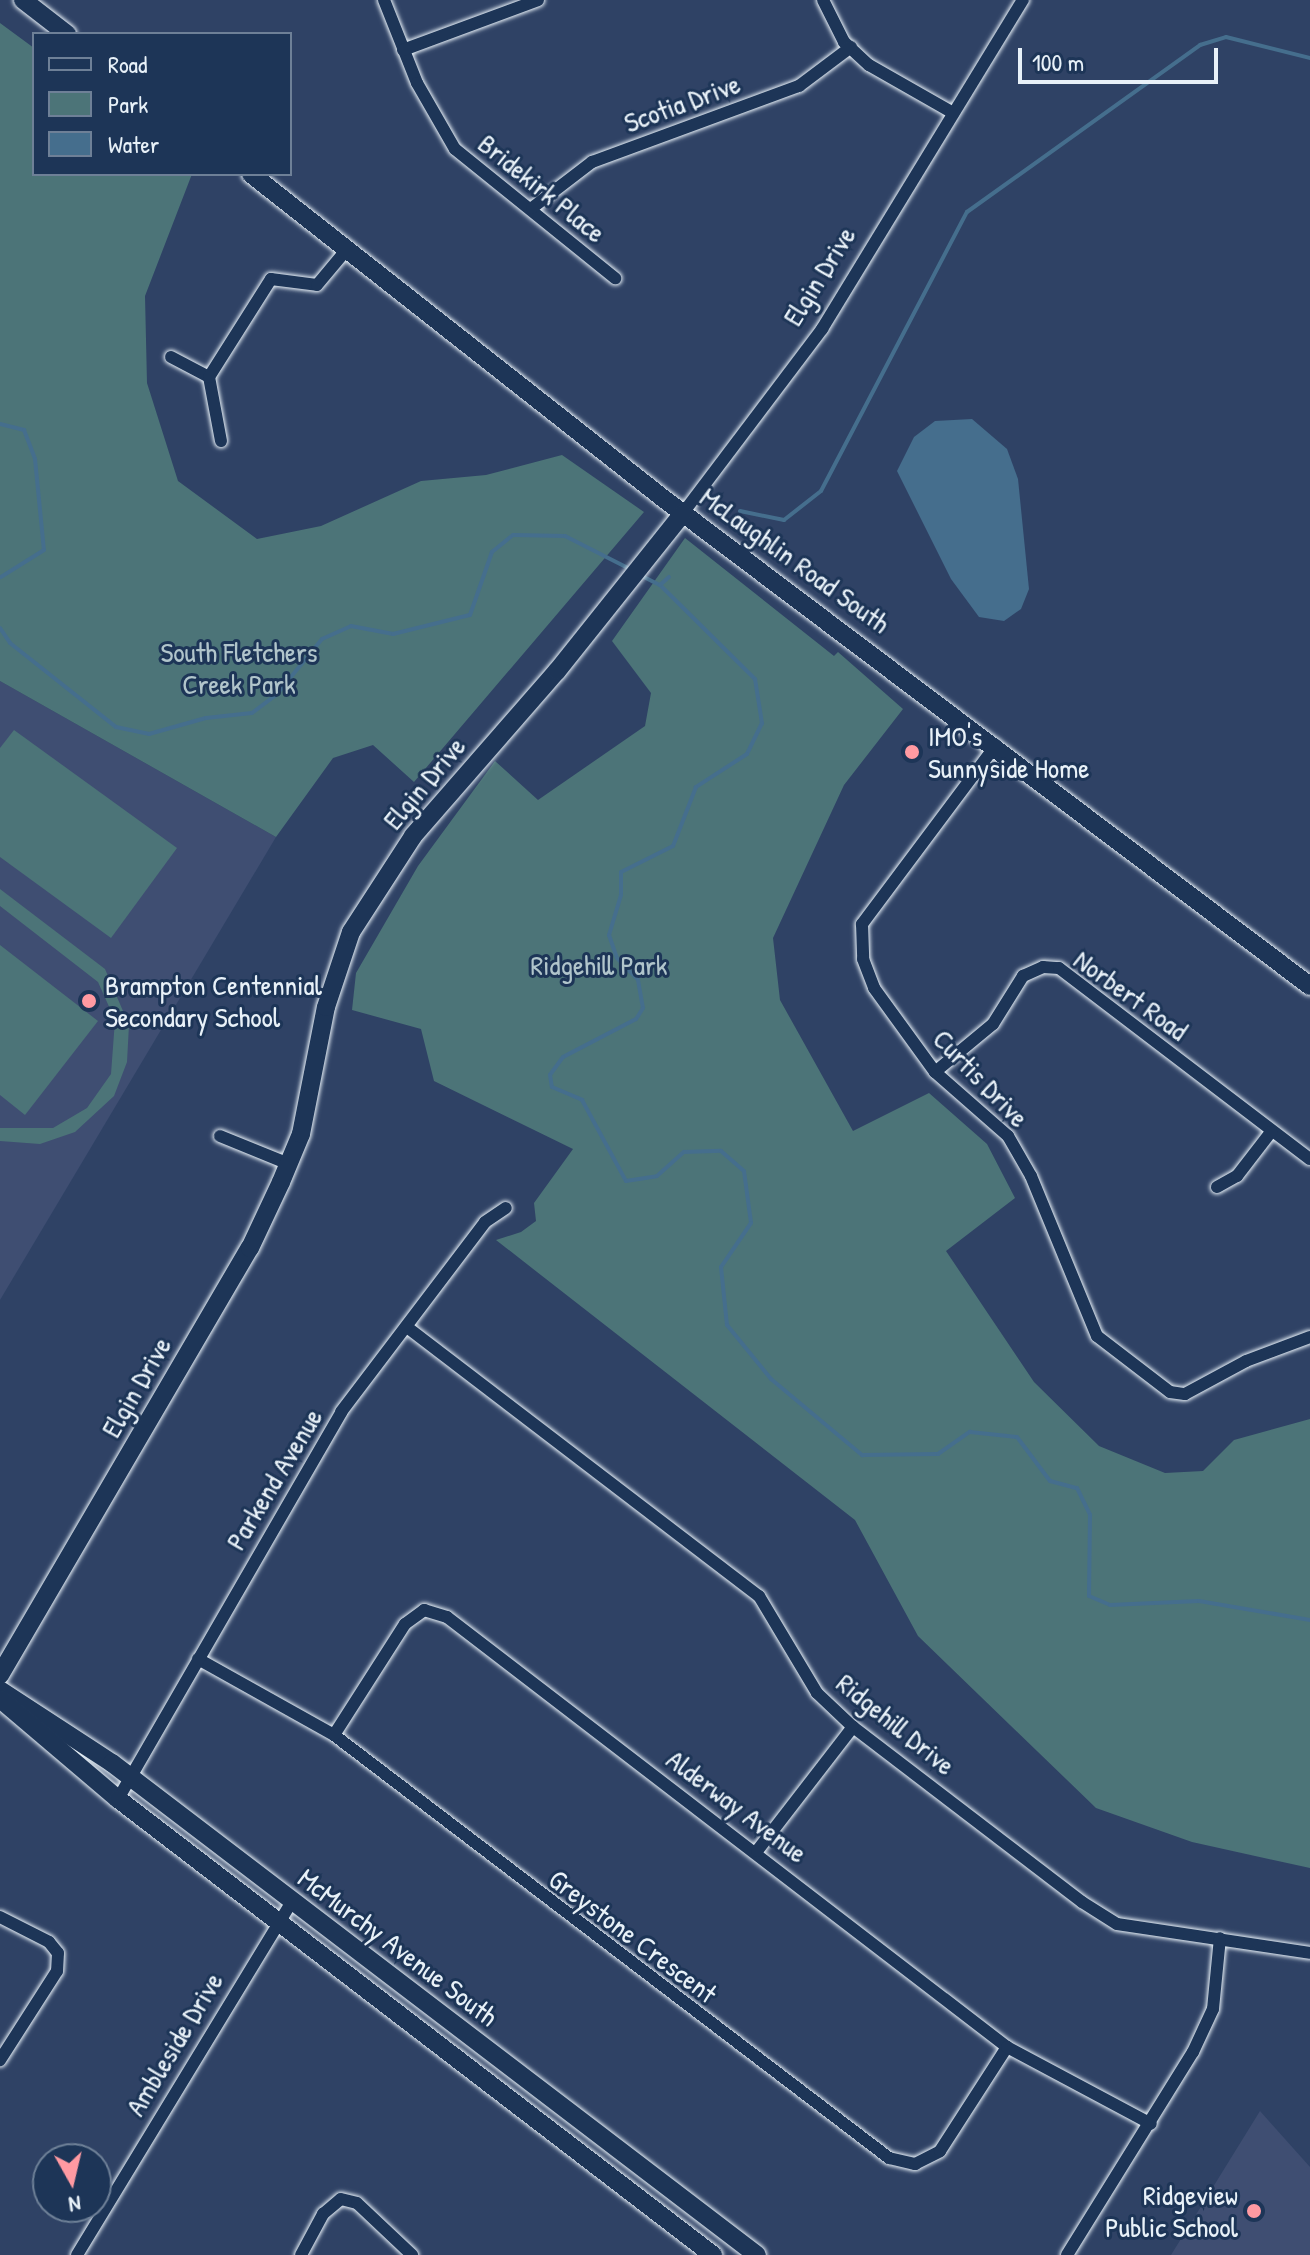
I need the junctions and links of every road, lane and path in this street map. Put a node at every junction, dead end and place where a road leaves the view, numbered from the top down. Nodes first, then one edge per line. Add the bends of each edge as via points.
1 (23, 0) edge
2 (384, 0) edge
3 (538, 0) edge
4 (823, 0) edge
5 (1023, 0) edge
6 (64, 32) edge
7 (851, 47) junction
8 (403, 50) junction
9 (953, 113) junction
10 (254, 176) edge
11 (532, 208) junction
12 (348, 248) junction
13 (615, 278) dead end
14 (171, 357) dead end
15 (209, 377) junction
16 (221, 441) dead end
17 (683, 513) junction
18 (996, 745) junction
19 (1310, 986) edge
20 (935, 1072) junction
21 (1271, 1132) junction
22 (220, 1136) dead end
23 (1310, 1159) edge
24 (289, 1164) junction
25 (1217, 1187) dead end
26 (506, 1208) dead end
27 (408, 1328) junction
28 (1310, 1337) edge
29 (198, 1659) junction
30 (0, 1675) edge
31 (0, 1690) edge
32 (0, 1699) edge
33 (853, 1727) junction
34 (334, 1735) junction
35 (130, 1776) junction
36 (118, 1799) junction
37 (757, 1851) junction
38 (292, 1901) junction
39 (0, 1917) edge
40 (277, 1921) junction
41 (1220, 1938) junction
42 (1310, 1953) edge
43 (1007, 2047) junction
44 (0, 2060) edge
45 (1151, 2124) junction
46 (77, 2255) edge
47 (301, 2255) edge
48 (412, 2255) edge
49 (713, 2255) edge
50 (757, 2255) edge
51 (1067, 2255) edge

1 - 6 street
2 - 8 street, Bridekirk Place
3 - 8 street
4 - 7 street
5 - 9 street, Elgin Drive
7 - 9 street via 869,65
7 - 11 street, Scotia Drive via 799,86 592,162
8 - 11 street, Bridekirk Place via 455,149
9 - 17 street, Elgin Drive via 822,329
10 - 12 street, McLaughlin Road South
11 - 13 street, Bridekirk Place
12 - 15 street via 317,285 271,279
12 - 17 street, McLaughlin Road South
14 - 15 street
15 - 16 street
17 - 18 street, McLaughlin Road South
17 - 24 street, Elgin Drive via 557,671 413,836 351,932 326,1007 301,1134
18 - 19 street, McLaughlin Road South
18 - 20 street, Curtis Drive via 862,924 863,959 874,988
20 - 21 street, Norbert Road via 993,1024 1023,976 1043,967 1059,968
20 - 28 street, Curtis Drive via 1008,1136 1031,1176 1097,1336 1170,1392 1197,1391 1246,1361
21 - 23 street, Norbert Road
21 - 25 street via 1237,1176
22 - 24 street
24 - 30 street, Elgin Drive via 250,1248
26 - 27 street, Parkend Avenue via 485,1222
27 - 29 street, Parkend Avenue via 341,1412
27 - 33 street, Ridgehill Drive via 759,1596 817,1693
29 - 34 street, Greystone Crescent
29 - 35 street, Parkend Avenue
31 - 35 street, McMurchy Avenue South
32 - 36 street, McMurchy Avenue South
33 - 37 street
33 - 41 street, Ridgehill Drive via 1117,1924
34 - 37 street, Alderway Avenue via 405,1624 424,1610 447,1617
34 - 43 street, Greystone Crescent via 404,1794 889,2158 915,2164 940,2151
35 - 36 street, Parkend Avenue
35 - 38 street, McMurchy Avenue South
36 - 40 street, McMurchy Avenue South
37 - 43 street, Alderway Avenue
38 - 40 street, Ambleside Drive
38 - 50 street, McMurchy Avenue South
39 - 44 street via 49,1942 58,1953 57,1971
40 - 46 street, Ambleside Drive
40 - 49 street, McMurchy Avenue South
41 - 42 street, Ridgehill Drive
41 - 45 street via 1213,2009
43 - 45 street, Alderway Avenue
45 - 51 street
47 - 48 street via 323,2214 341,2199 357,2203

